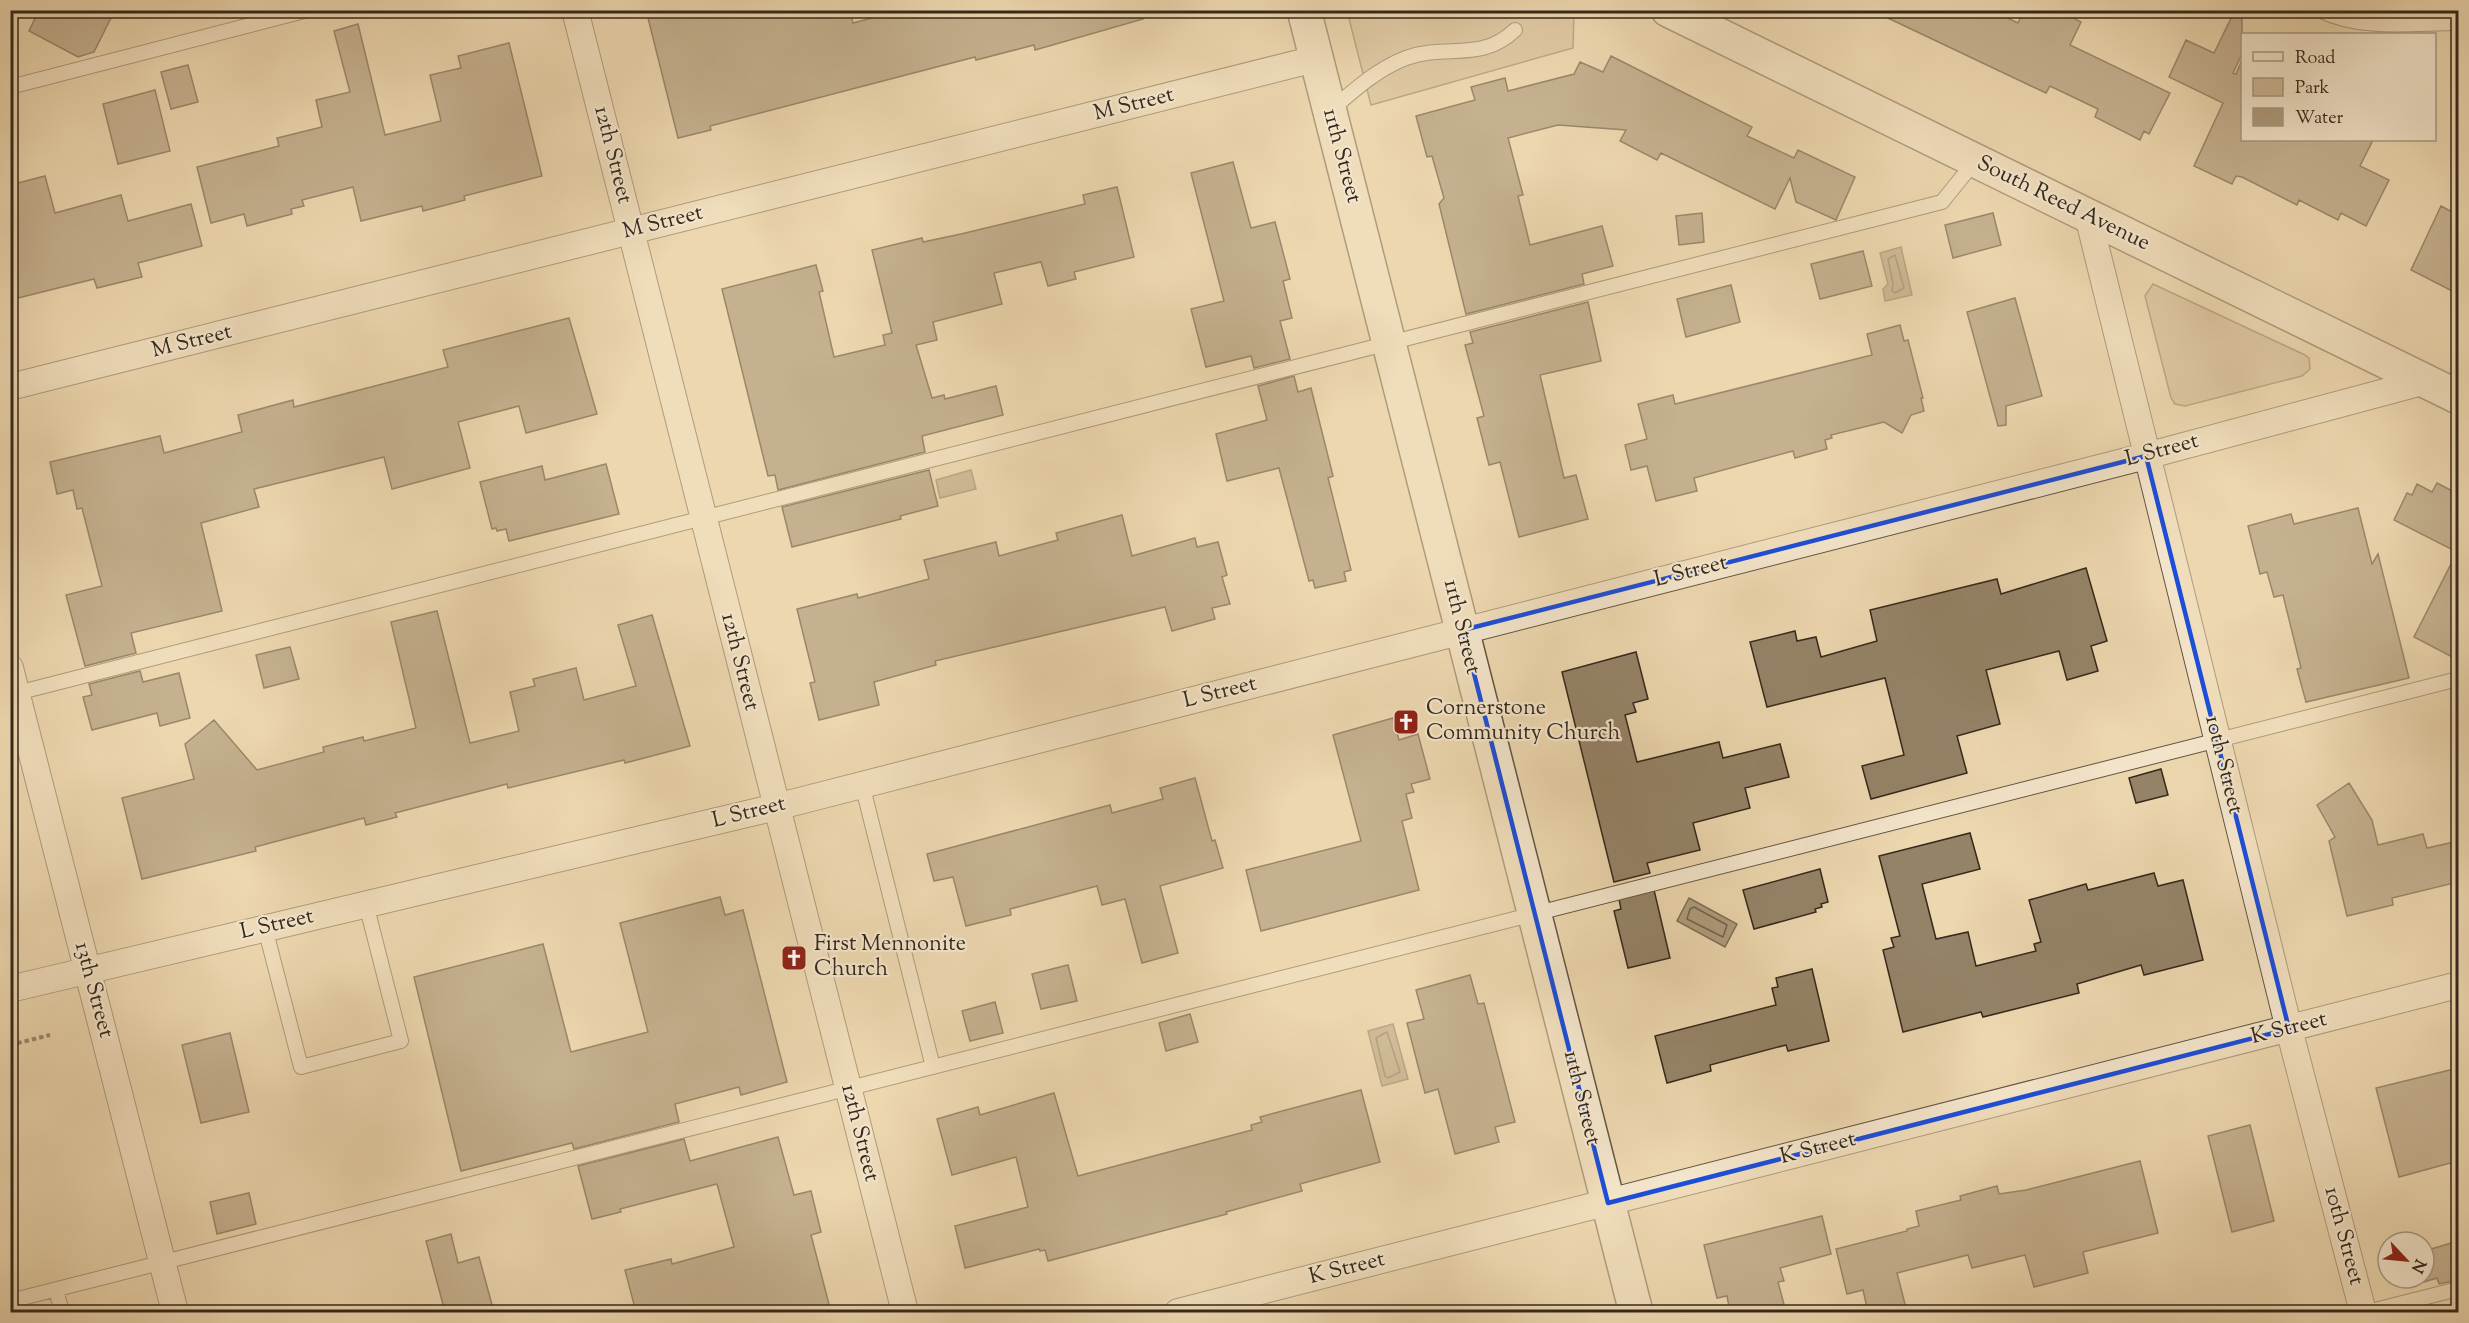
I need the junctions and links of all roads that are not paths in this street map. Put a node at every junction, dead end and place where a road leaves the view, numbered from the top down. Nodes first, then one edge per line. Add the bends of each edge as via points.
1 (575, 10) edge
2 (1668, 10) edge
3 (2319, 10) edge
4 (301, 11) edge
5 (1304, 11) edge
6 (2458, 23) edge
7 (1515, 30) dead end
8 (1315, 59) junction
9 (10, 87) edge
10 (1330, 111) junction
11 (1975, 161) junction
12 (2088, 216) junction
13 (631, 231) junction
14 (1390, 343) junction
15 (2426, 381) junction
16 (10, 387) edge
17 (2458, 396) edge
18 (2146, 456) junction
19 (703, 517) junction
20 (1462, 630) junction
21 (10, 668) edge
22 (2458, 679) edge
23 (14, 694) edge
24 (2217, 738) junction
25 (862, 784) junction
26 (776, 807) junction
27 (366, 904) junction
28 (1532, 910) junction
29 (265, 928) junction
30 (88, 970) junction
31 (2458, 985) edge
32 (10, 989) edge
33 (2289, 1029) junction
34 (933, 1067) junction
35 (848, 1090) junction
36 (1608, 1203) junction
37 (163, 1263) junction
38 (2458, 1289) edge
39 (56, 1290) junction
40 (10, 1301) edge
41 (62, 1312) edge
42 (175, 1312) edge
43 (905, 1312) edge
44 (1178, 1312) edge
45 (1636, 1312) edge
46 (2365, 1312) edge

1 - 13 street, 12th Street
2 - 11 street, South Reed Avenue
3 - 6 lane via 2339,20 2364,24
4 - 9 lane
5 - 8 street, 11th Street
7 - 10 lane via 1490,48 1406,58 1381,71
8 - 10 street, 11th Street
8 - 13 street, M Street
10 - 14 street, 11th Street
11 - 12 street, South Reed Avenue
11 - 14 lane via 1942,202
12 - 15 street, South Reed Avenue
12 - 18 street, 10th Street
13 - 16 street, M Street
13 - 19 street, 12th Street
14 - 19 lane
14 - 20 street, 11th Street
15 - 17 street, South Reed Avenue
15 - 18 street, L Street
18 - 20 street, L Street
18 - 24 street, 10th Street
19 - 23 lane
19 - 26 street, 12th Street
20 - 25 street, L Street
20 - 28 street, 11th Street
21 - 23 street, 13th Street
22 - 24 lane
23 - 30 street, 13th Street
24 - 28 lane
24 - 33 street, 10th Street
25 - 26 street, L Street
25 - 34 lane
26 - 27 street, L Street
26 - 35 street, 12th Street
27 - 29 street, L Street
27 - 29 lane via 401,1041 301,1067
28 - 34 lane
28 - 36 street, 11th Street
29 - 30 street, L Street
30 - 32 street, L Street
30 - 37 street, 13th Street
31 - 33 street, K Street
33 - 36 street, K Street
33 - 46 street, 10th Street
34 - 35 lane
35 - 37 lane
35 - 43 street, 12th Street
36 - 44 street, K Street
36 - 45 street, 11th Street
37 - 39 lane
37 - 42 street, 13th Street
38 - 46 lane
39 - 40 lane
39 - 41 lane

